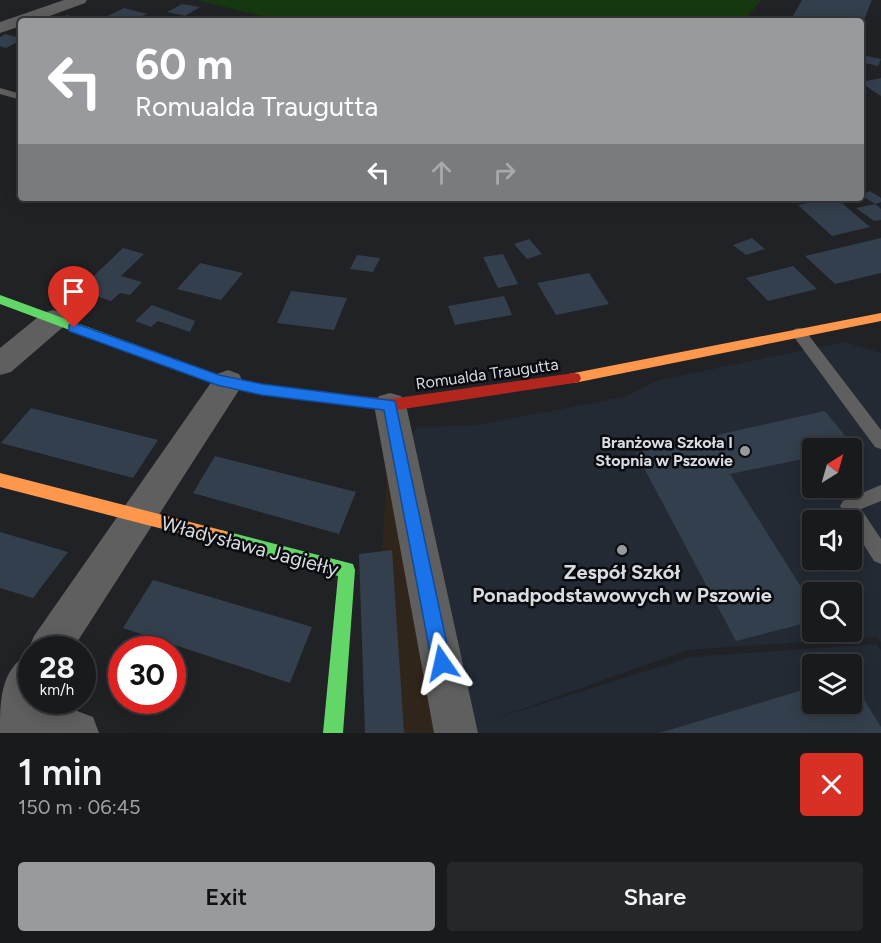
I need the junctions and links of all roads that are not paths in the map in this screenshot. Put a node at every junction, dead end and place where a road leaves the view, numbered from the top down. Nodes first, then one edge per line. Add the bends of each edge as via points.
1 (79, 0) edge
2 (28, 18) edge
3 (18, 22) edge
4 (0, 28) edge
5 (0, 91) edge
6 (18, 96) edge
7 (0, 299) edge
8 (881, 317) edge
9 (53, 320) junction
10 (799, 333) junction
11 (0, 364) edge
12 (228, 382) junction
13 (390, 405) junction
14 (881, 442) edge
15 (0, 480) edge
16 (881, 493) edge
17 (136, 515) junction
18 (881, 555) edge
19 (57, 636) edge
20 (10, 703) edge
21 (77, 733) edge
22 (333, 733) edge
23 (456, 733) edge

1 - 2 street
3 - 4 street
5 - 6 lane
7 - 9 street, Romualda Traugutta
8 - 10 street, Romualda Traugutta
9 - 11 street
9 - 12 street, Romualda Traugutta
10 - 13 street, Romualda Traugutta via 557,382
10 - 14 lane
12 - 13 street, Romualda Traugutta
12 - 17 street, Władysława Jagiełły
13 - 23 street
15 - 17 street, Władysława Jagiełły
16 - 18 lane via 849,506
17 - 19 street, Władysława Jagiełły
17 - 22 street, Władysława Jagiełły via 347,570
20 - 21 street

